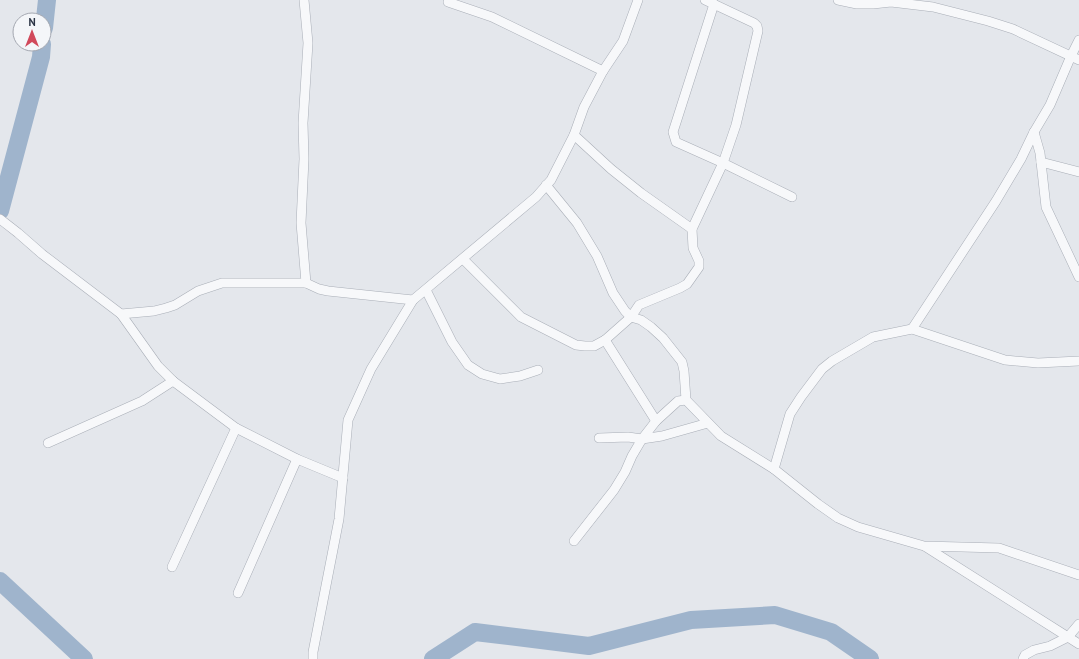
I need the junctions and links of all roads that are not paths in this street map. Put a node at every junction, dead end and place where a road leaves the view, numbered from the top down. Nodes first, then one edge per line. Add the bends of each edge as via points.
1 (304, 0) edge
2 (638, 0) edge
3 (838, 0) edge
4 (448, 2) dead end
5 (710, 2) edge
6 (857, 2) edge
7 (1079, 40) edge
8 (1075, 58) edge
9 (603, 71) junction
10 (1034, 132) junction
11 (574, 135) junction
12 (1041, 162) junction
13 (724, 163) junction
14 (1079, 172) edge
15 (546, 185) junction
16 (792, 197) dead end
17 (0, 219) edge
18 (692, 229) junction
19 (463, 259) junction
20 (1079, 277) edge
21 (306, 283) junction
22 (426, 290) junction
23 (413, 300) junction
24 (121, 314) junction
25 (631, 317) junction
26 (912, 329) junction
27 (605, 340) junction
28 (1079, 361) edge
29 (538, 370) dead end
30 (173, 381) junction
31 (686, 400) junction
32 (656, 421) junction
33 (708, 423) junction
34 (236, 428) junction
35 (599, 438) dead end
36 (642, 439) junction
37 (48, 443) dead end
38 (297, 459) junction
39 (774, 469) junction
40 (343, 478) junction
41 (574, 541) dead end
42 (924, 546) junction
43 (172, 567) dead end
44 (1079, 575) edge
45 (238, 593) dead end
46 (1079, 624) edge
47 (1068, 637) junction
48 (1079, 644) edge
49 (313, 659) edge
50 (1023, 659) edge

1 - 21 street via 308,43 301,223
2 - 9 street via 623,41
3 - 6 street
4 - 9 street via 492,17
5 - 13 street via 754,23 758,31 736,125
5 - 13 street via 673,132 676,142
6 - 8 street via 891,2 933,7 988,20
7 - 8 street
8 - 10 street
9 - 11 street via 584,107
10 - 12 street
10 - 26 street via 996,201
11 - 15 street
11 - 18 street via 640,193
12 - 14 street
12 - 20 street via 1046,207
13 - 16 street
13 - 18 street
15 - 19 street via 536,197
15 - 25 street via 577,223 597,256 613,293
17 - 24 street
18 - 25 street via 693,248 699,264 695,273 687,284 639,306
19 - 22 street
19 - 27 street via 521,317 576,345 594,346
21 - 23 street via 324,290
21 - 24 street via 222,283 198,291 154,312
22 - 23 street
22 - 29 street via 452,342 468,365 482,374 500,380
23 - 40 street via 380,353 352,409 348,420
24 - 30 street via 158,366
25 - 27 street
25 - 31 street via 651,327 682,362
26 - 28 street via 1006,360 1038,363
26 - 39 street via 873,337 832,361 822,370 790,414
27 - 32 street
30 - 34 street
30 - 37 street via 142,400
31 - 32 street via 678,401
31 - 33 street
32 - 36 street
33 - 36 street
33 - 39 street via 721,436
34 - 38 street
34 - 43 street
35 - 36 street
36 - 41 street via 614,490
38 - 40 street
38 - 45 street
39 - 42 street via 838,518
40 - 49 street via 339,519
42 - 44 street via 999,548
42 - 47 street
46 - 47 street
47 - 48 street
47 - 50 street via 1034,650

